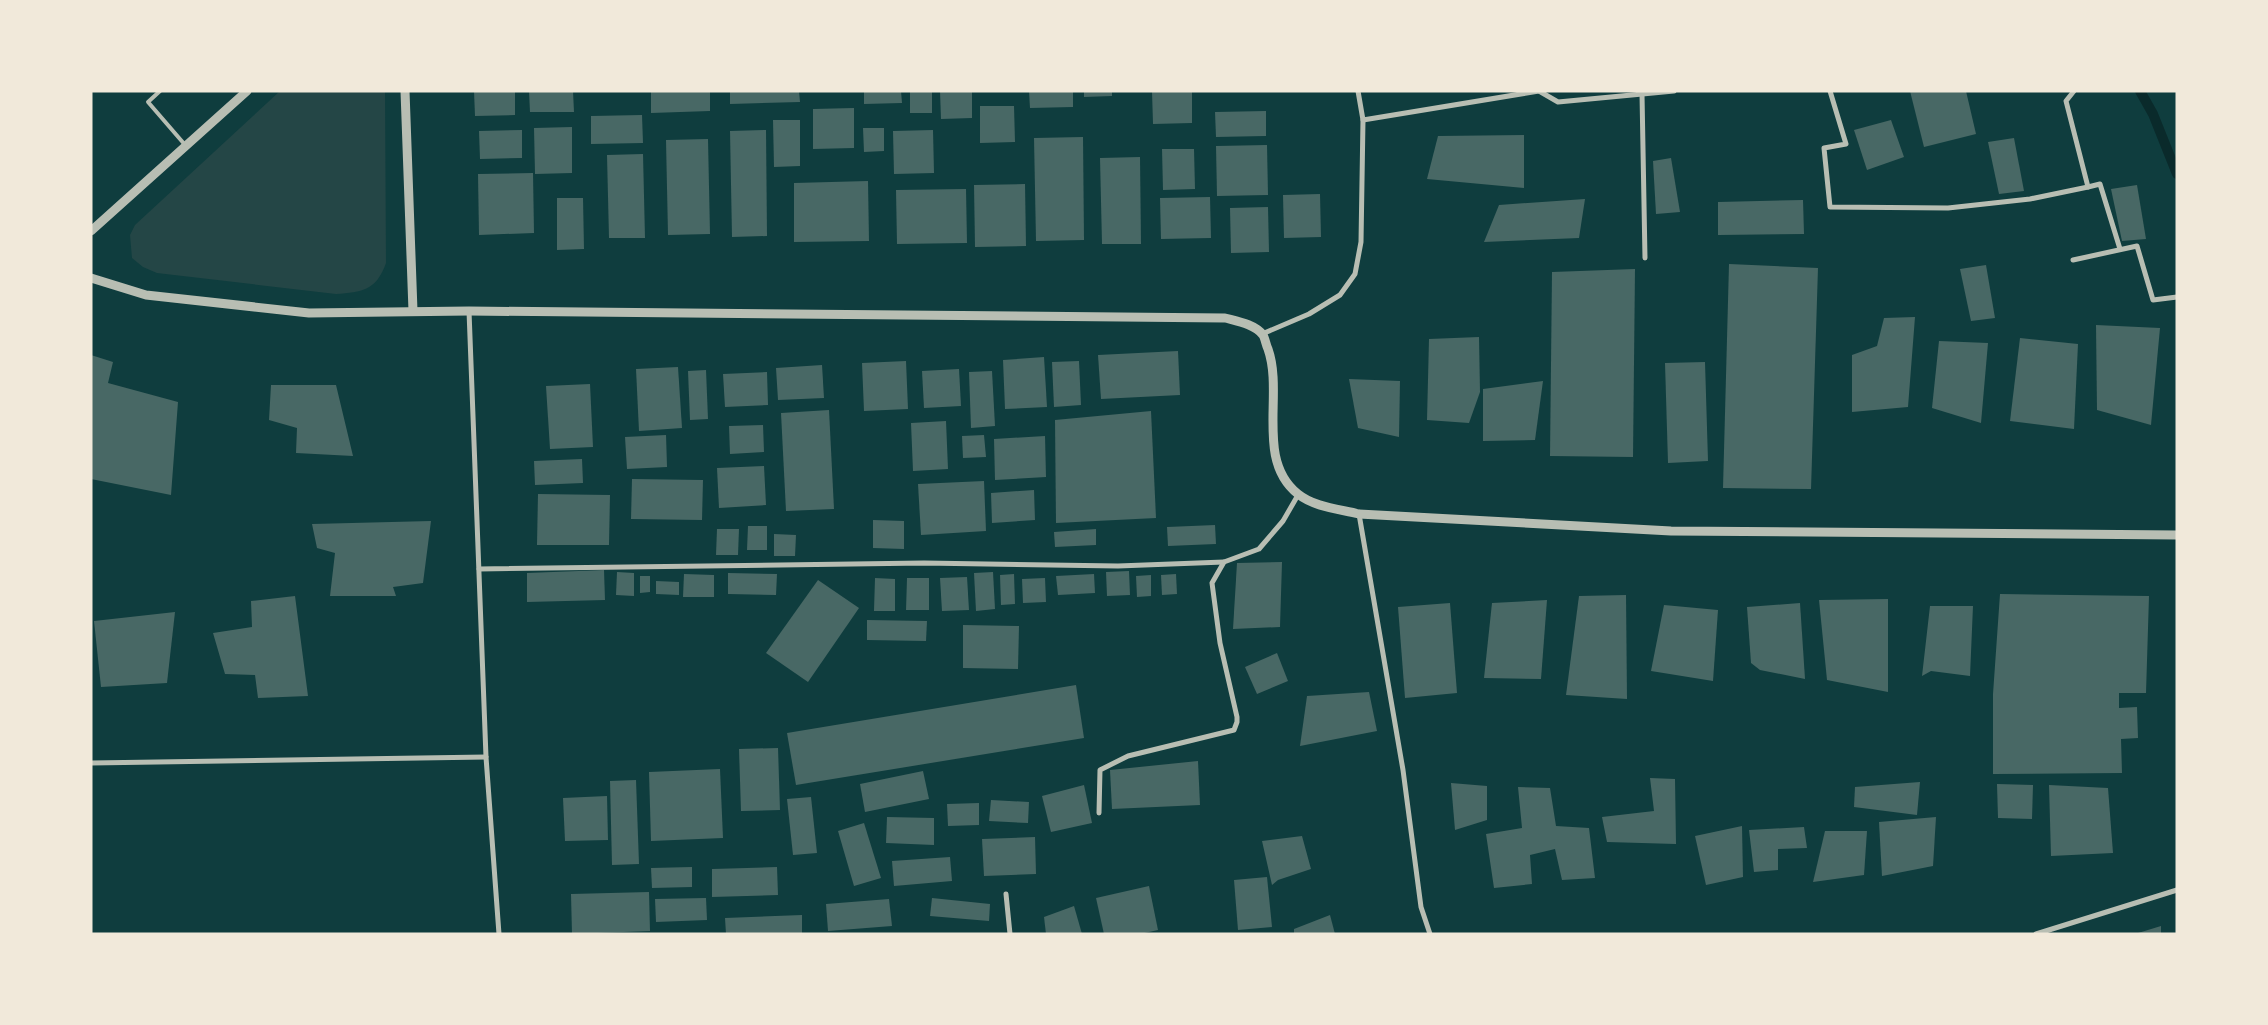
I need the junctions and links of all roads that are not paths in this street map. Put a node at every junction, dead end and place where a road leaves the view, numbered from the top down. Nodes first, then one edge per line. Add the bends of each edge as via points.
1 (160, 91) edge
2 (247, 91) edge
3 (405, 91) edge
4 (1358, 91) edge
5 (1539, 91) edge
6 (1674, 91) edge
7 (1830, 91) edge
8 (2074, 91) edge
9 (1642, 94) junction
10 (1363, 120) junction
11 (186, 146) junction
12 (2088, 187) junction
13 (91, 231) edge
14 (2120, 249) junction
15 (1645, 258) dead end
16 (2073, 260) dead end
17 (91, 278) edge
18 (2177, 297) edge
19 (413, 311) junction
20 (469, 311) junction
21 (1262, 334) junction
22 (1298, 494) junction
23 (1359, 514) junction
24 (2177, 535) edge
25 (1224, 562) junction
26 (479, 569) junction
27 (486, 757) junction
28 (91, 763) edge
29 (1099, 813) dead end
30 (2177, 890) edge
31 (1006, 894) dead end
32 (499, 934) edge
33 (1010, 934) edge
34 (1430, 934) edge
35 (2036, 934) edge

1 - 11 lane via 148,102
2 - 11 street
3 - 19 street
4 - 10 street
5 - 9 street via 1558,102
5 - 10 street
6 - 9 street
7 - 12 street via 1846,144 1824,148 1830,207 1948,208 2030,199
8 - 12 street via 2066,101
9 - 15 street
10 - 21 street via 1361,242 1355,274 1340,294 1309,314
11 - 13 street
12 - 14 street via 2100,184
14 - 16 street
14 - 18 street via 2137,246 2153,300
17 - 19 street via 146,295 299,312
19 - 20 street
20 - 21 street via 1204,317 1245,323
20 - 26 street
21 - 22 street via 1271,359 1274,450 1282,479
22 - 23 street via 1313,503
22 - 25 street via 1283,520 1259,549
23 - 24 street via 1671,532
23 - 34 street via 1403,770 1421,907
25 - 26 street via 1118,566 924,563
25 - 29 street via 1212,583 1220,643 1238,722 1234,730 1128,756 1100,770
26 - 27 street
27 - 28 street
27 - 32 street
30 - 35 street
31 - 33 street

